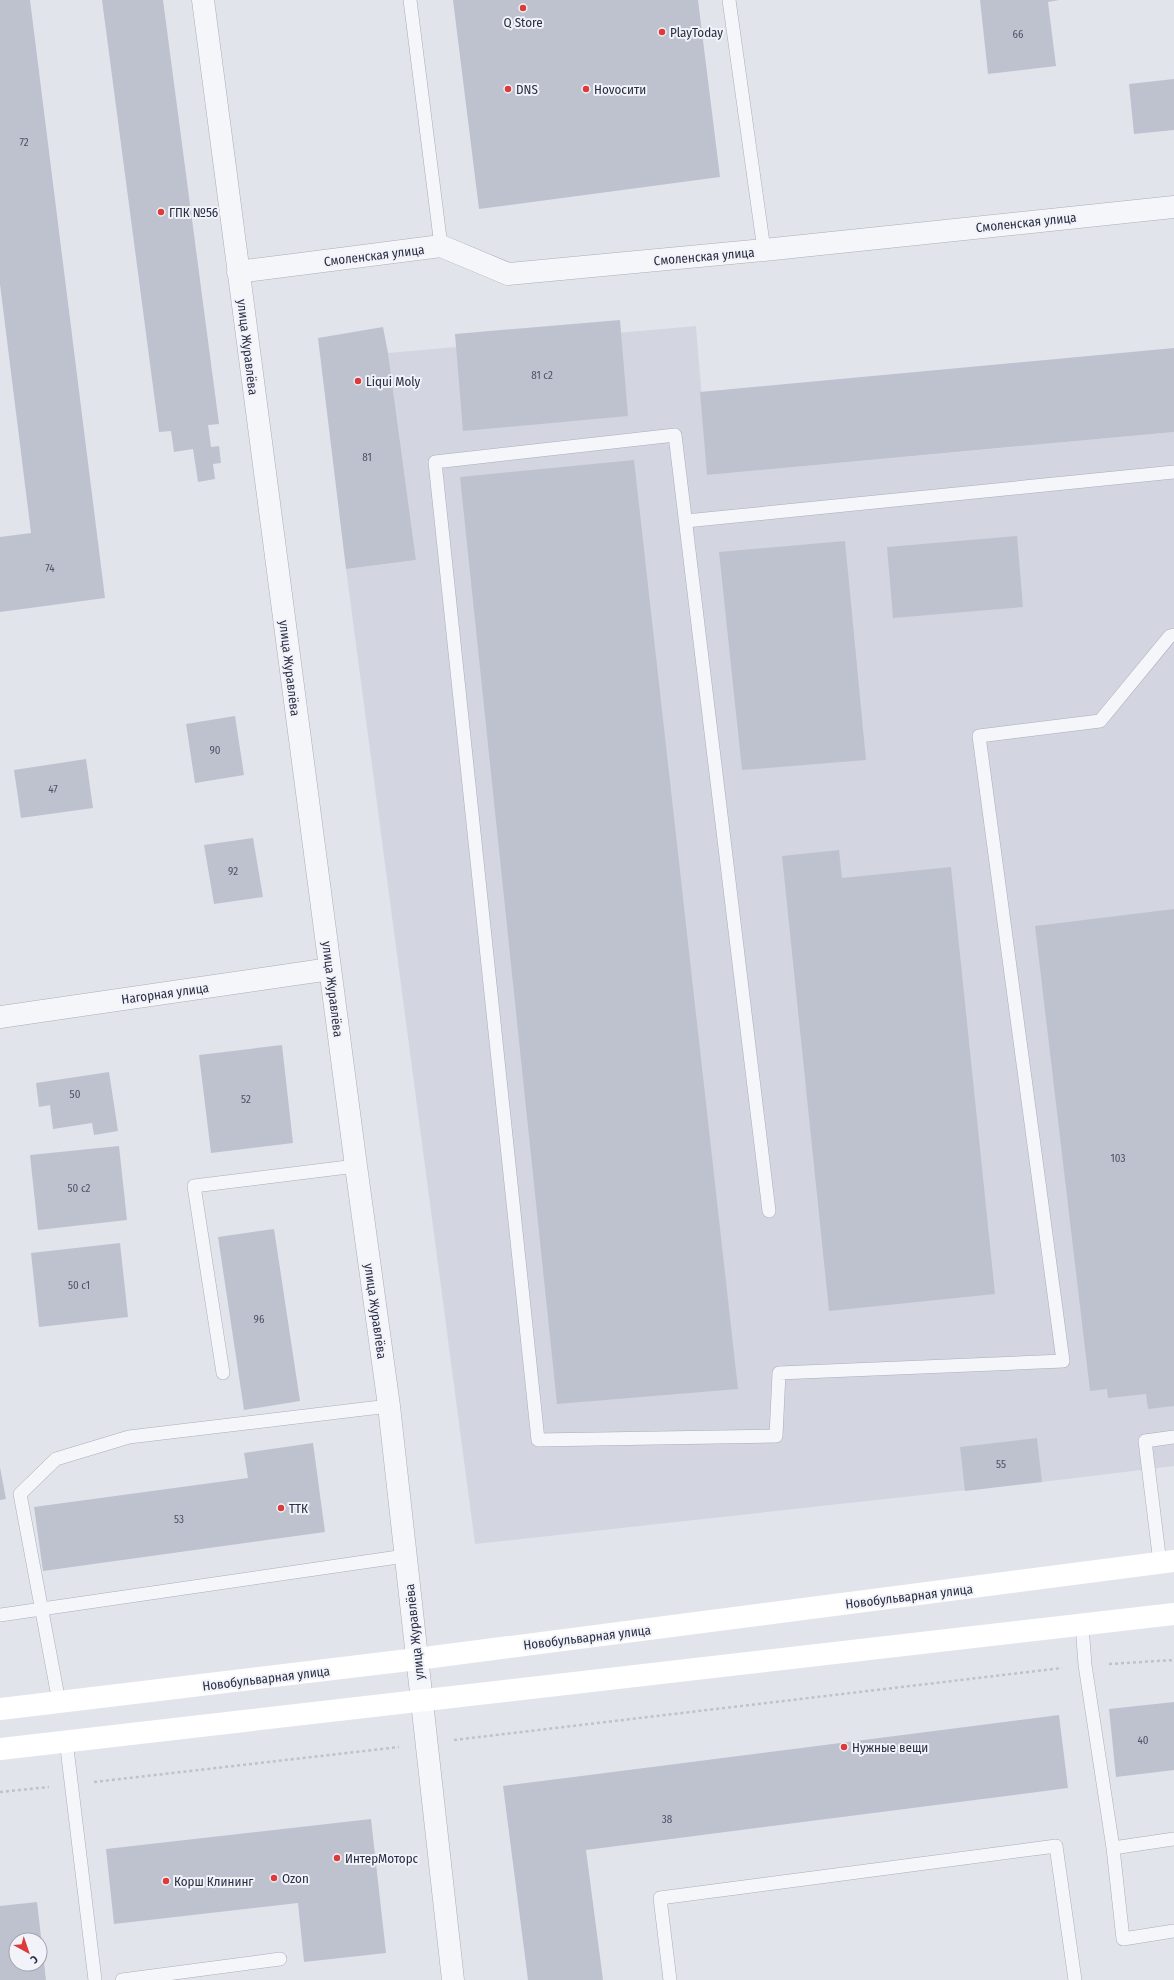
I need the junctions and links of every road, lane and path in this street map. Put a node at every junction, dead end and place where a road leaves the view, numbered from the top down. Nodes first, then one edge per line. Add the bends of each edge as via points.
1 (203, 0) edge
2 (410, 0) edge
3 (729, 0) edge
4 (1174, 207) edge
5 (441, 246) junction
6 (764, 250) junction
7 (238, 272) junction
8 (1174, 472) edge
9 (686, 521) junction
10 (1174, 635) edge
11 (330, 969) junction
12 (0, 1017) edge
13 (356, 1166) junction
14 (769, 1211) dead end
15 (223, 1373) dead end
16 (389, 1406) junction
17 (1174, 1437) edge
18 (406, 1556) junction
19 (1167, 1562) edge
20 (42, 1609) junction
21 (1174, 1614) edge
22 (0, 1615) edge
23 (1082, 1625) junction
24 (417, 1659) junction
25 (1174, 1660) edge
26 (1085, 1665) junction
27 (421, 1701) junction
28 (59, 1702) junction
29 (0, 1709) edge
30 (66, 1740) junction
31 (426, 1744) junction
32 (0, 1749) edge
33 (71, 1784) junction
34 (0, 1792) edge
35 (1174, 1839) edge
36 (1113, 1848) junction
37 (1174, 1931) edge
38 (280, 1959) dead end
39 (95, 1980) edge
40 (122, 1980) edge
41 (453, 1980) edge
42 (670, 1980) edge
43 (1075, 1980) edge

1 - 7 street, улица Журавлёва
2 - 5 lane
3 - 6 lane
4 - 6 street, Смоленская улица
5 - 6 street, Смоленская улица via 508,274
5 - 7 street, Смоленская улица
7 - 11 street, улица Журавлёва
8 - 9 lane
9 - 10 lane via 675,435 435,462 538,1440 776,1436 779,1374 1063,1361 979,736 1100,721 1170,636
9 - 14 lane
11 - 12 street, Нагорная улица
11 - 13 street, улица Журавлёва
13 - 15 lane via 194,1186
13 - 16 street, улица Журавлёва
16 - 18 street, улица Журавлёва
16 - 20 lane via 129,1437 56,1459 20,1494
17 - 19 lane via 1145,1441
18 - 20 lane
18 - 24 street, улица Журавлёва
19 - 24 main road, Новобульварная улица
20 - 22 lane
20 - 28 lane
21 - 23 main road
23 - 26 lane
23 - 27 main road
24 - 27 street, улица Журавлёва
24 - 28 main road, Новобульварная улица
25 - 26 path
26 - 31 path
26 - 36 lane
27 - 30 main road
27 - 31 street, улица Журавлёва
28 - 29 main road, Новобульварная улица
30 - 32 main road
30 - 33 lane
31 - 33 path
31 - 41 street, улица Журавлёва
33 - 34 path
33 - 39 lane
35 - 36 lane
36 - 37 lane via 1123,1939
38 - 40 lane
42 - 43 lane via 660,1898 1056,1846

